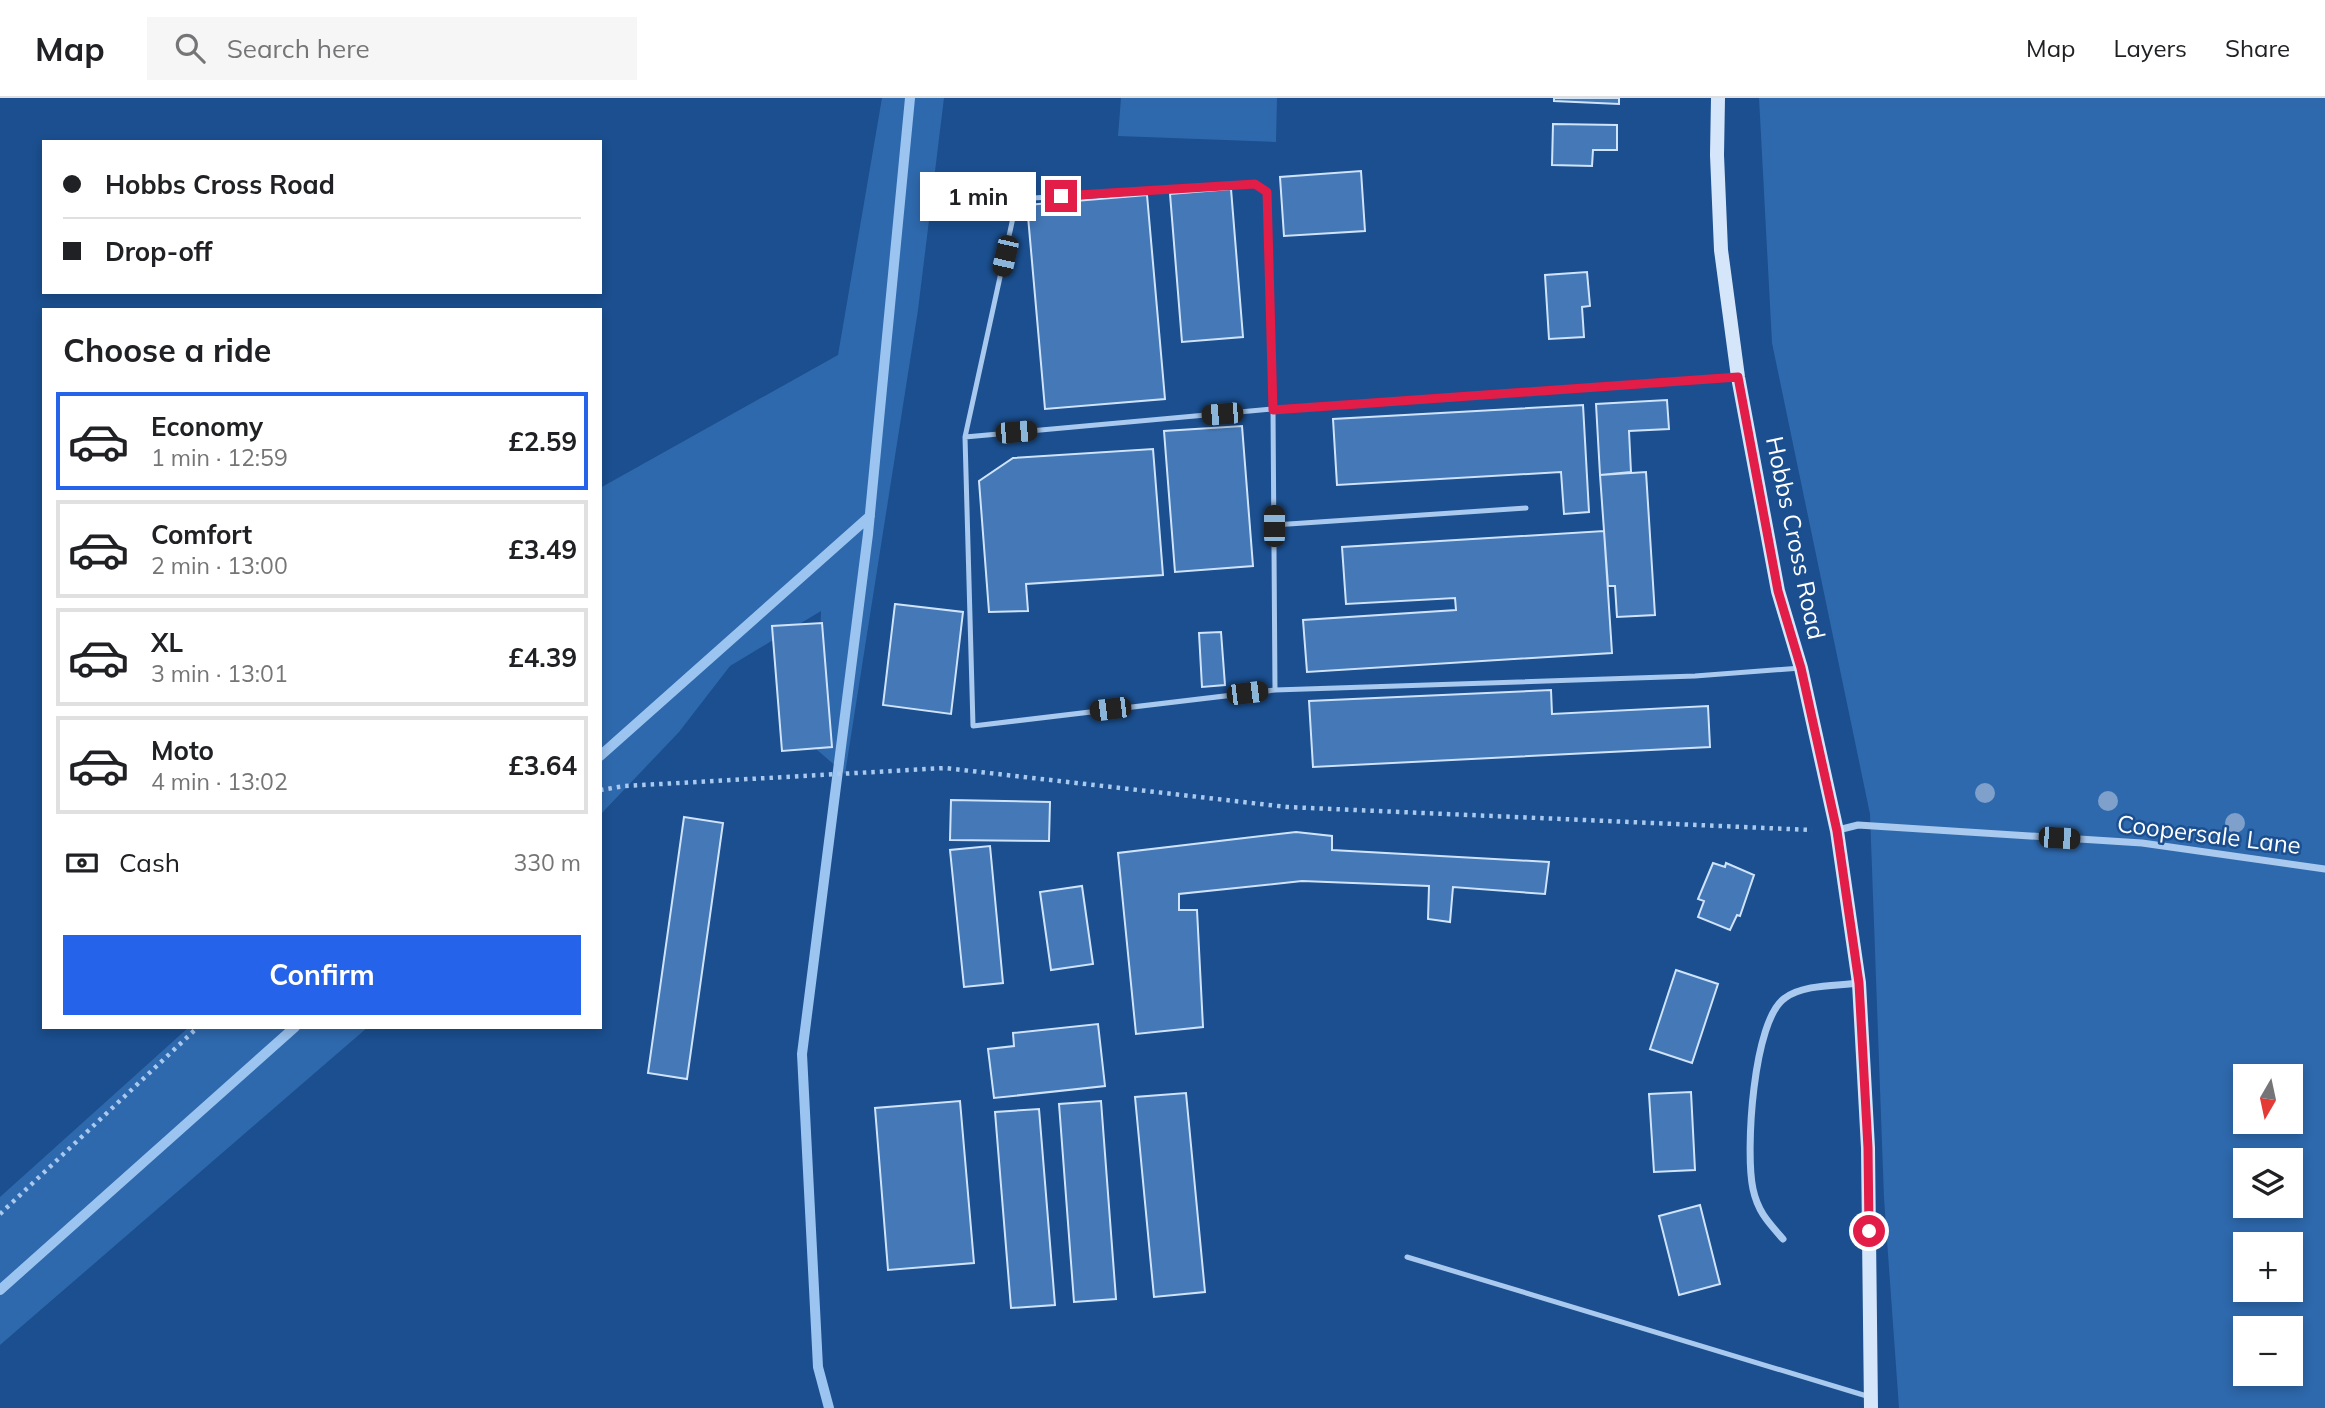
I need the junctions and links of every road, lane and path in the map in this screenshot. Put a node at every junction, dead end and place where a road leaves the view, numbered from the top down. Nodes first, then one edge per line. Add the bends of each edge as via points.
1 (1718, 98) edge
2 (1738, 377) junction
3 (1273, 410) junction
4 (965, 437) junction
5 (1526, 508) dead end
6 (1274, 526) junction
7 (1801, 668) junction
8 (1275, 690) junction
9 (602, 790) edge
10 (1837, 831) junction
11 (2325, 869) edge
12 (1859, 983) junction
13 (196, 1029) edge
14 (0, 1214) edge
15 (1783, 1239) dead end
16 (1407, 1257) dead end
17 (1871, 1403) edge

1 - 2 street, Hobbs Cross Road via 1721,250
2 - 3 lane
2 - 7 street, Hobbs Cross Road via 1778,591
3 - 4 lane
3 - 4 lane via 1267,192 1255,184 1033,198 1016,204
3 - 6 lane
4 - 8 lane via 973,726
5 - 6 lane
6 - 8 lane
7 - 8 lane via 1695,676
7 - 10 street, Hobbs Cross Road
9 - 10 path via 945,768 1287,807
10 - 11 street, Coopersale Lane via 1858,825 2142,843
10 - 12 street, Hobbs Cross Road
12 - 15 street via 1806,990 1784,998 1769,1019 1762,1040 1750,1158 1753,1189 1761,1215
12 - 17 street, Hobbs Cross Road via 1868,1148
13 - 14 path
16 - 17 lane

